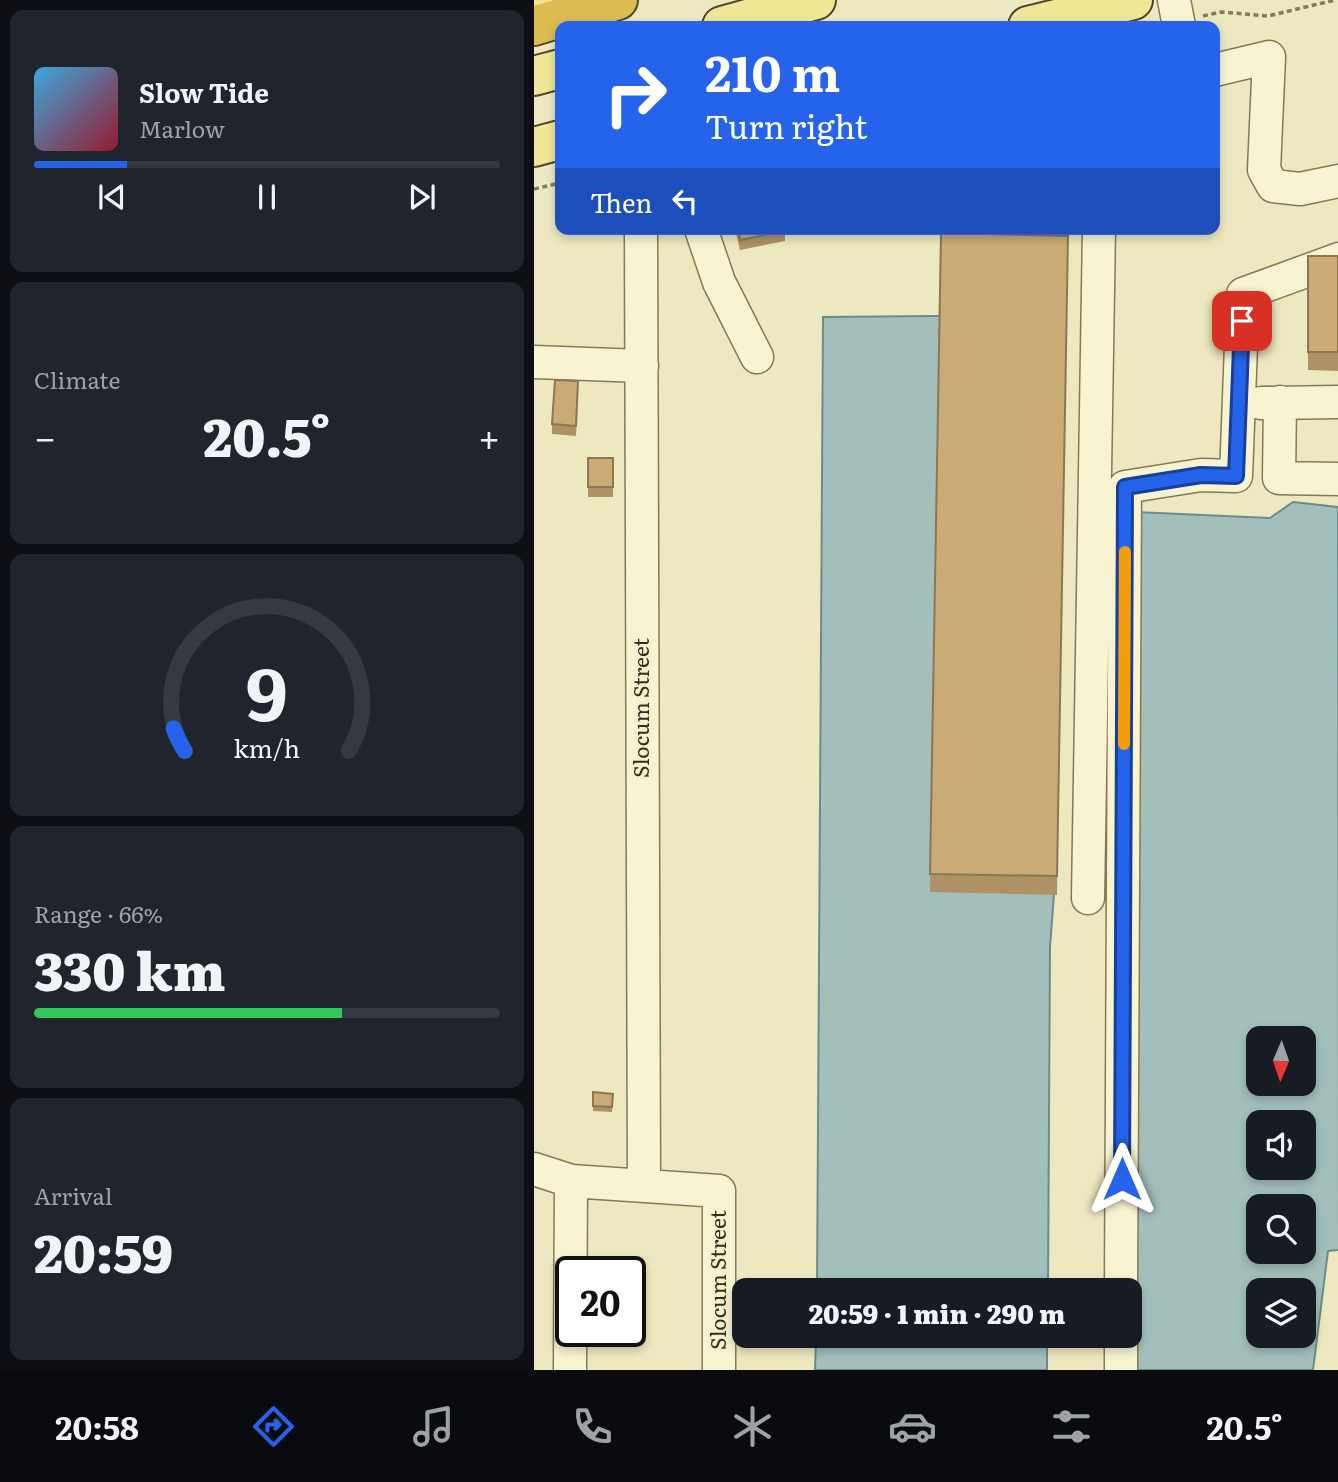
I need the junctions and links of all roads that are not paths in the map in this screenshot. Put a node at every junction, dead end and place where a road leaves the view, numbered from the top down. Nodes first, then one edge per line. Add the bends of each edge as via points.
1 (560, 0) edge
2 (618, 0) edge
3 (816, 0) edge
4 (534, 5) edge
5 (1112, 11) edge
6 (740, 21) edge
7 (1056, 21) edge
8 (534, 26) edge
9 (1220, 68) edge
10 (555, 70) edge
11 (534, 76) edge
12 (555, 141) edge
13 (534, 147) edge
14 (1338, 181) edge
15 (641, 235) edge
16 (703, 235) edge
17 (1099, 235) edge
18 (1338, 259) edge
19 (757, 357) dead end
20 (534, 362) edge
21 (642, 366) junction
22 (1280, 402) junction
23 (1338, 402) edge
24 (1238, 403) junction
25 (1338, 480) edge
26 (1088, 898) dead end
27 (534, 1169) edge
28 (571, 1181) junction
29 (644, 1186) junction
30 (1121, 1278) edge
31 (1121, 1348) edge
32 (570, 1370) edge
33 (719, 1370) edge
34 (1121, 1370) edge

1 - 4 main road
2 - 8 highway
3 - 6 main road
5 - 7 main road
9 - 14 street via 1269,57 1264,170 1272,186 1300,189
10 - 11 main road
12 - 13 main road
15 - 21 street, Slocum Street
16 - 19 street via 720,282
17 - 26 street
18 - 24 street via 1243,294
20 - 21 street
21 - 29 street, Slocum Street
22 - 23 street
22 - 24 street
22 - 25 street via 1279,478
24 - 30 street via 1236,476 1201,475 1125,487
27 - 28 street
28 - 29 street
28 - 32 street
29 - 33 street, Slocum Street via 719,1191
31 - 34 street

